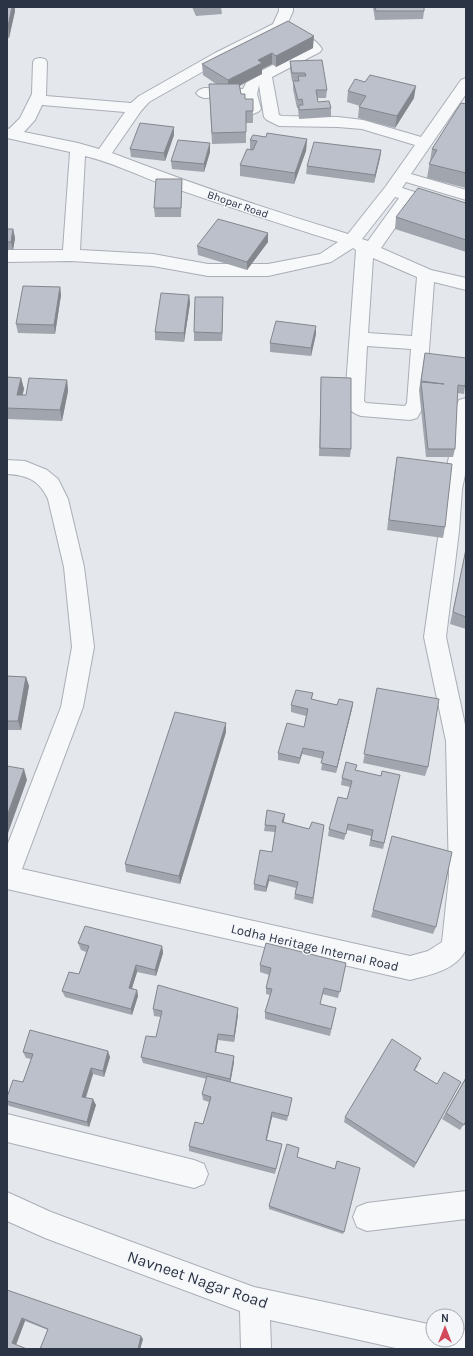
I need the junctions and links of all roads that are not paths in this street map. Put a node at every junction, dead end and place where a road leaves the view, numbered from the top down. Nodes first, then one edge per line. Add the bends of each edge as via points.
1 (286, 7) edge
2 (279, 27) junction
3 (40, 62) dead end
4 (192, 73) junction
5 (266, 79) dead end
6 (466, 83) edge
7 (249, 93) junction
8 (37, 100) junction
9 (135, 108) junction
10 (253, 109) edge
11 (10, 133) edge
12 (425, 143) junction
13 (78, 148) junction
14 (103, 155) junction
15 (402, 176) junction
16 (392, 190) junction
17 (466, 195) edge
18 (409, 196) junction
19 (466, 214) edge
20 (362, 245) junction
21 (71, 255) junction
22 (7, 256) edge
23 (426, 274) junction
24 (466, 284) edge
25 (358, 339) junction
26 (421, 343) junction
27 (466, 405) edge
28 (465, 434) edge
29 (7, 467) edge
30 (461, 740) edge
31 (7, 878) edge
32 (7, 1128) edge
33 (194, 1174) dead end
34 (7, 1206) edge
35 (466, 1206) edge
36 (367, 1217) dead end
37 (254, 1302) junction
38 (466, 1345) edge
39 (256, 1349) edge

1 - 2 street
2 - 4 street
2 - 7 street via 315,49 254,80
3 - 8 street via 40,94
4 - 7 street via 203,84 202,99
4 - 9 street via 144,99
5 - 12 street via 272,117 279,121 363,125
6 - 12 street
7 - 10 street
8 - 9 street
8 - 11 street via 27,120
9 - 14 street
11 - 13 street, Bhopar Road
12 - 15 street
13 - 14 street, Bhopar Road
13 - 21 street
14 - 20 street, Bhopar Road via 169,181
15 - 16 street
15 - 17 street
16 - 18 street
16 - 20 street
18 - 19 street
18 - 20 street
20 - 21 street via 326,258 268,270 208,270 153,260
20 - 23 street, Bhopar Road
20 - 25 street
21 - 22 street
23 - 24 street, Bhopar Road
23 - 26 street
25 - 26 street
25 - 26 street via 354,400 356,405 361,409 410,413 416,404
27 - 28 street, Lodha Heritage Internal Road
28 - 30 street, Lodha Heritage Internal Road via 452,489 435,637
29 - 31 street, Lodha Heritage Internal Road via 25,468 40,475 51,484 58,499 74,567 83,647 72,707
30 - 31 street, Lodha Heritage Internal Road via 461,877 454,948 434,962 410,968
32 - 33 street
34 - 37 street, Navneet Nagar Road via 45,1224
35 - 36 street
37 - 38 street, Navneet Nagar Road via 418,1338
37 - 39 street

